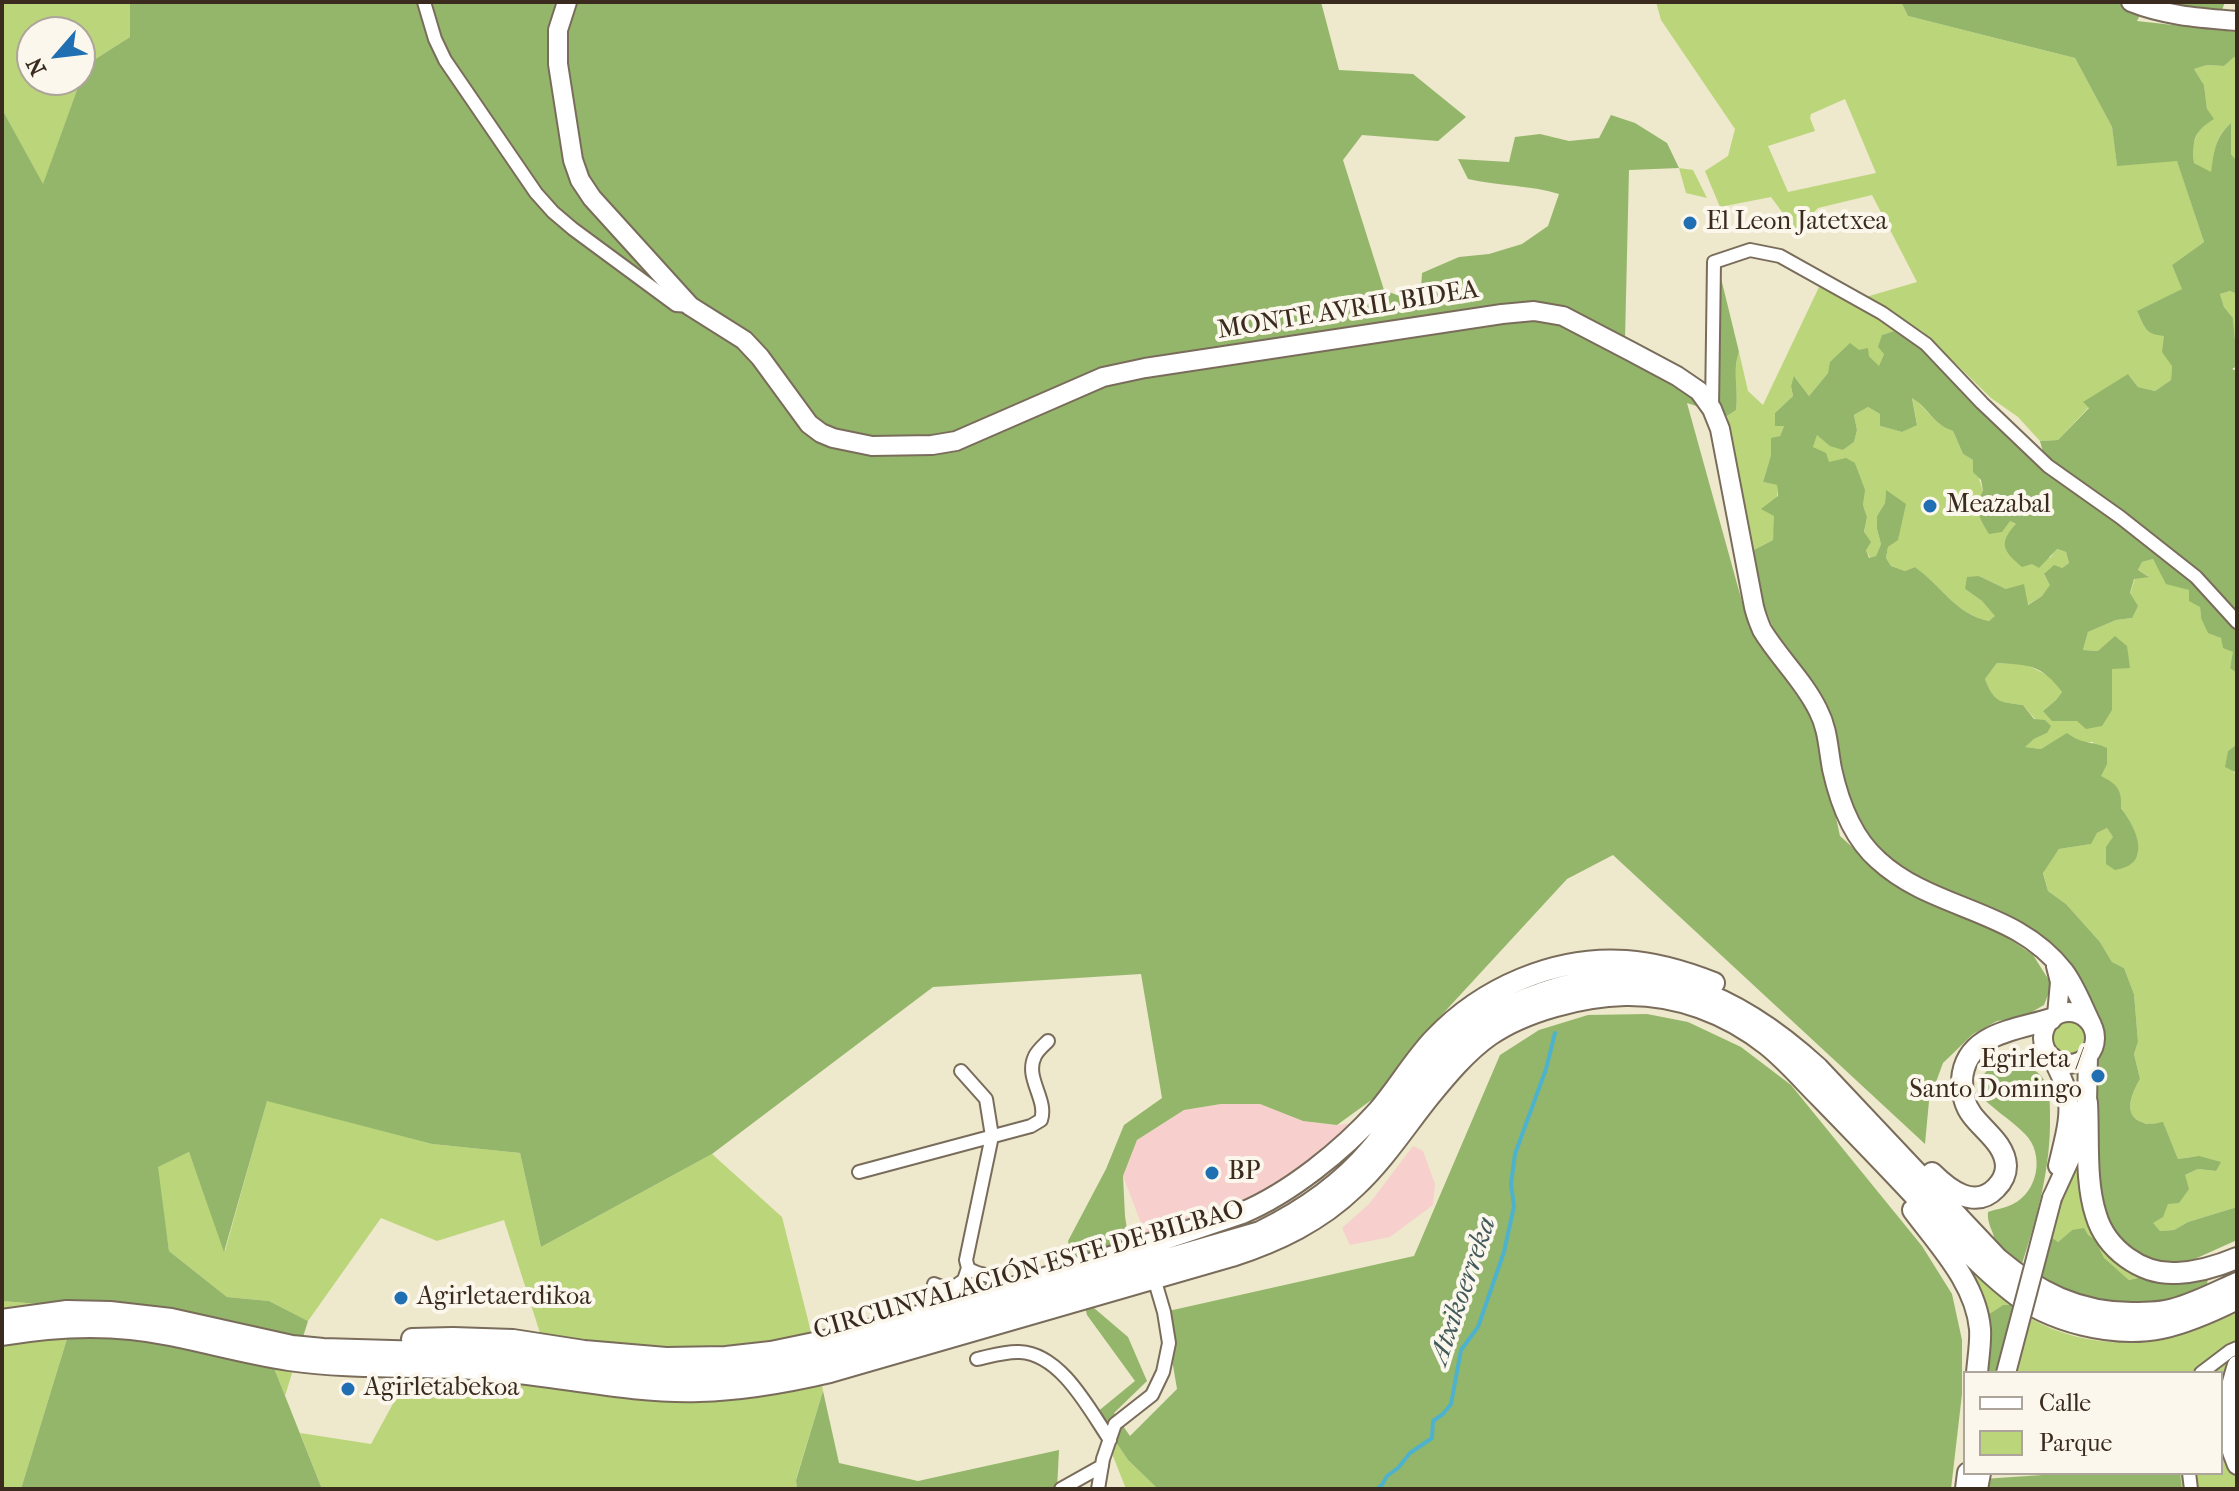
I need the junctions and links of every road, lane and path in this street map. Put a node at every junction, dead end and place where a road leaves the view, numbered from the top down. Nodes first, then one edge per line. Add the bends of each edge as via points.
1 (424, 2) edge
2 (567, 2) edge
3 (2131, 2) edge
4 (2237, 21) edge
5 (690, 306) junction
6 (1712, 409) junction
7 (2237, 622) edge
8 (2053, 959) junction
9 (2054, 1017) junction
10 (2092, 1025) junction
11 (1048, 1041) dead end
12 (2088, 1056) junction
13 (2052, 1057) junction
14 (961, 1071) dead end
15 (1848, 1100) junction
16 (2087, 1103) junction
17 (1845, 1121) junction
18 (1880, 1121) junction
19 (992, 1136) junction
20 (859, 1172) dead end
21 (2052, 1198) junction
22 (2237, 1258) edge
23 (968, 1268) junction
24 (1154, 1278) junction
25 (2237, 1283) edge
26 (935, 1289) dead end
27 (1002, 1290) junction
28 (2237, 1299) edge
29 (2, 1310) edge
30 (88, 1311) junction
31 (2, 1320) edge
32 (2, 1335) edge
33 (2237, 1338) edge
34 (285, 1344) junction
35 (2237, 1348) edge
36 (977, 1359) dead end
37 (2237, 1365) edge
38 (2205, 1369) edge
39 (1977, 1371) edge
40 (2007, 1371) edge
41 (1110, 1440) junction
42 (2237, 1465) edge
43 (1102, 1466) junction
44 (1061, 1489) edge
45 (1098, 1489) edge

1 - 5 street via 445,60 536,193 573,229 676,305
2 - 5 street, MONTE AVRIL BIDEA via 558,30 558,64 580,180
3 - 4 street via 2181,17
5 - 6 street, MONTE AVRIL BIDEA via 744,340 809,424 833,438 872,446 956,441 1103,377 1145,368 1534,311 1563,316 1677,376 1699,391
6 - 7 street via 1714,262 1750,250 1780,256 1926,344 2048,466 2196,577
6 - 8 street, MONTE AVRIL BIDEA via 1754,607 1762,629 1819,711 1832,769 1855,831 1896,875 2016,929
8 - 9 street via 2060,982
8 - 10 street, MONTE AVRIL BIDEA
9 - 10 street via 2076,1013
9 - 13 street via 2043,1039
9 - 18 main road via 1988,1038 1964,1067 1965,1101 1999,1145 2006,1164 1992,1192 1971,1198 1951,1190
10 - 12 street via 2095,1038
11 - 19 street via 1035,1055 1032,1071 1044,1112 1041,1120
12 - 13 street via 2070,1064
12 - 16 street
13 - 21 street via 2069,1101
14 - 19 street via 986,1099
15 - 18 main road
15 - 25 main road, CIRCUNVALACIÓN ESTE DE BILBAO via 1998,1259 2047,1294 2093,1310 2146,1313 2172,1310
15 - 34 main road, CIRCUNVALACIÓN ESTE DE BILBAO via 1792,1044 1716,997 1634,978 1578,983 1509,1007 1468,1032 1347,1175 1281,1222 1242,1238 888,1340 771,1369 692,1374 494,1354 345,1351
16 - 21 street via 2074,1150
16 - 22 main road via 2091,1195 2111,1243 2124,1256 2165,1272 2193,1271
17 - 24 main road, CIRCUNVALACIÓN ESTE DE BILBAO via 1770,1047 1728,1019 1649,996 1564,1003 1491,1035 1462,1059 1366,1176 1319,1217 1253,1249
17 - 28 main road, CIRCUNVALACIÓN ESTE DE BILBAO via 1982,1265 2030,1304 2092,1327 2130,1330 2160,1329
17 - 39 main road via 1967,1288 1980,1331
18 - 27 main road via 1776,1018 1728,988 1681,970 1626,961 1586,962 1516,981 1468,1007 1433,1040 1360,1129 1266,1203
19 - 20 street
19 - 23 street
21 - 40 street, bridge
23 - 26 street via 964,1280 950,1290
23 - 27 street via 994,1277
24 - 32 main road, CIRCUNVALACIÓN ESTE DE BILBAO via 830,1372 698,1391 502,1371 324,1364 119,1328 69,1326
24 - 41 street via 1169,1343 1163,1372 1152,1395 1115,1424
27 - 34 main road via 848,1336 726,1357 666,1358 453,1338
29 - 30 main road via 72,1303
30 - 31 main road, CIRCUNVALACIÓN ESTE DE BILBAO
30 - 34 main road, CIRCUNVALACIÓN ESTE DE BILBAO via 171,1319
33 - 38 street
35 - 38 street
36 - 41 street via 1018,1352 1044,1359 1066,1379
37 - 42 street via 2225,1426
41 - 43 street
43 - 44 street
43 - 45 street

